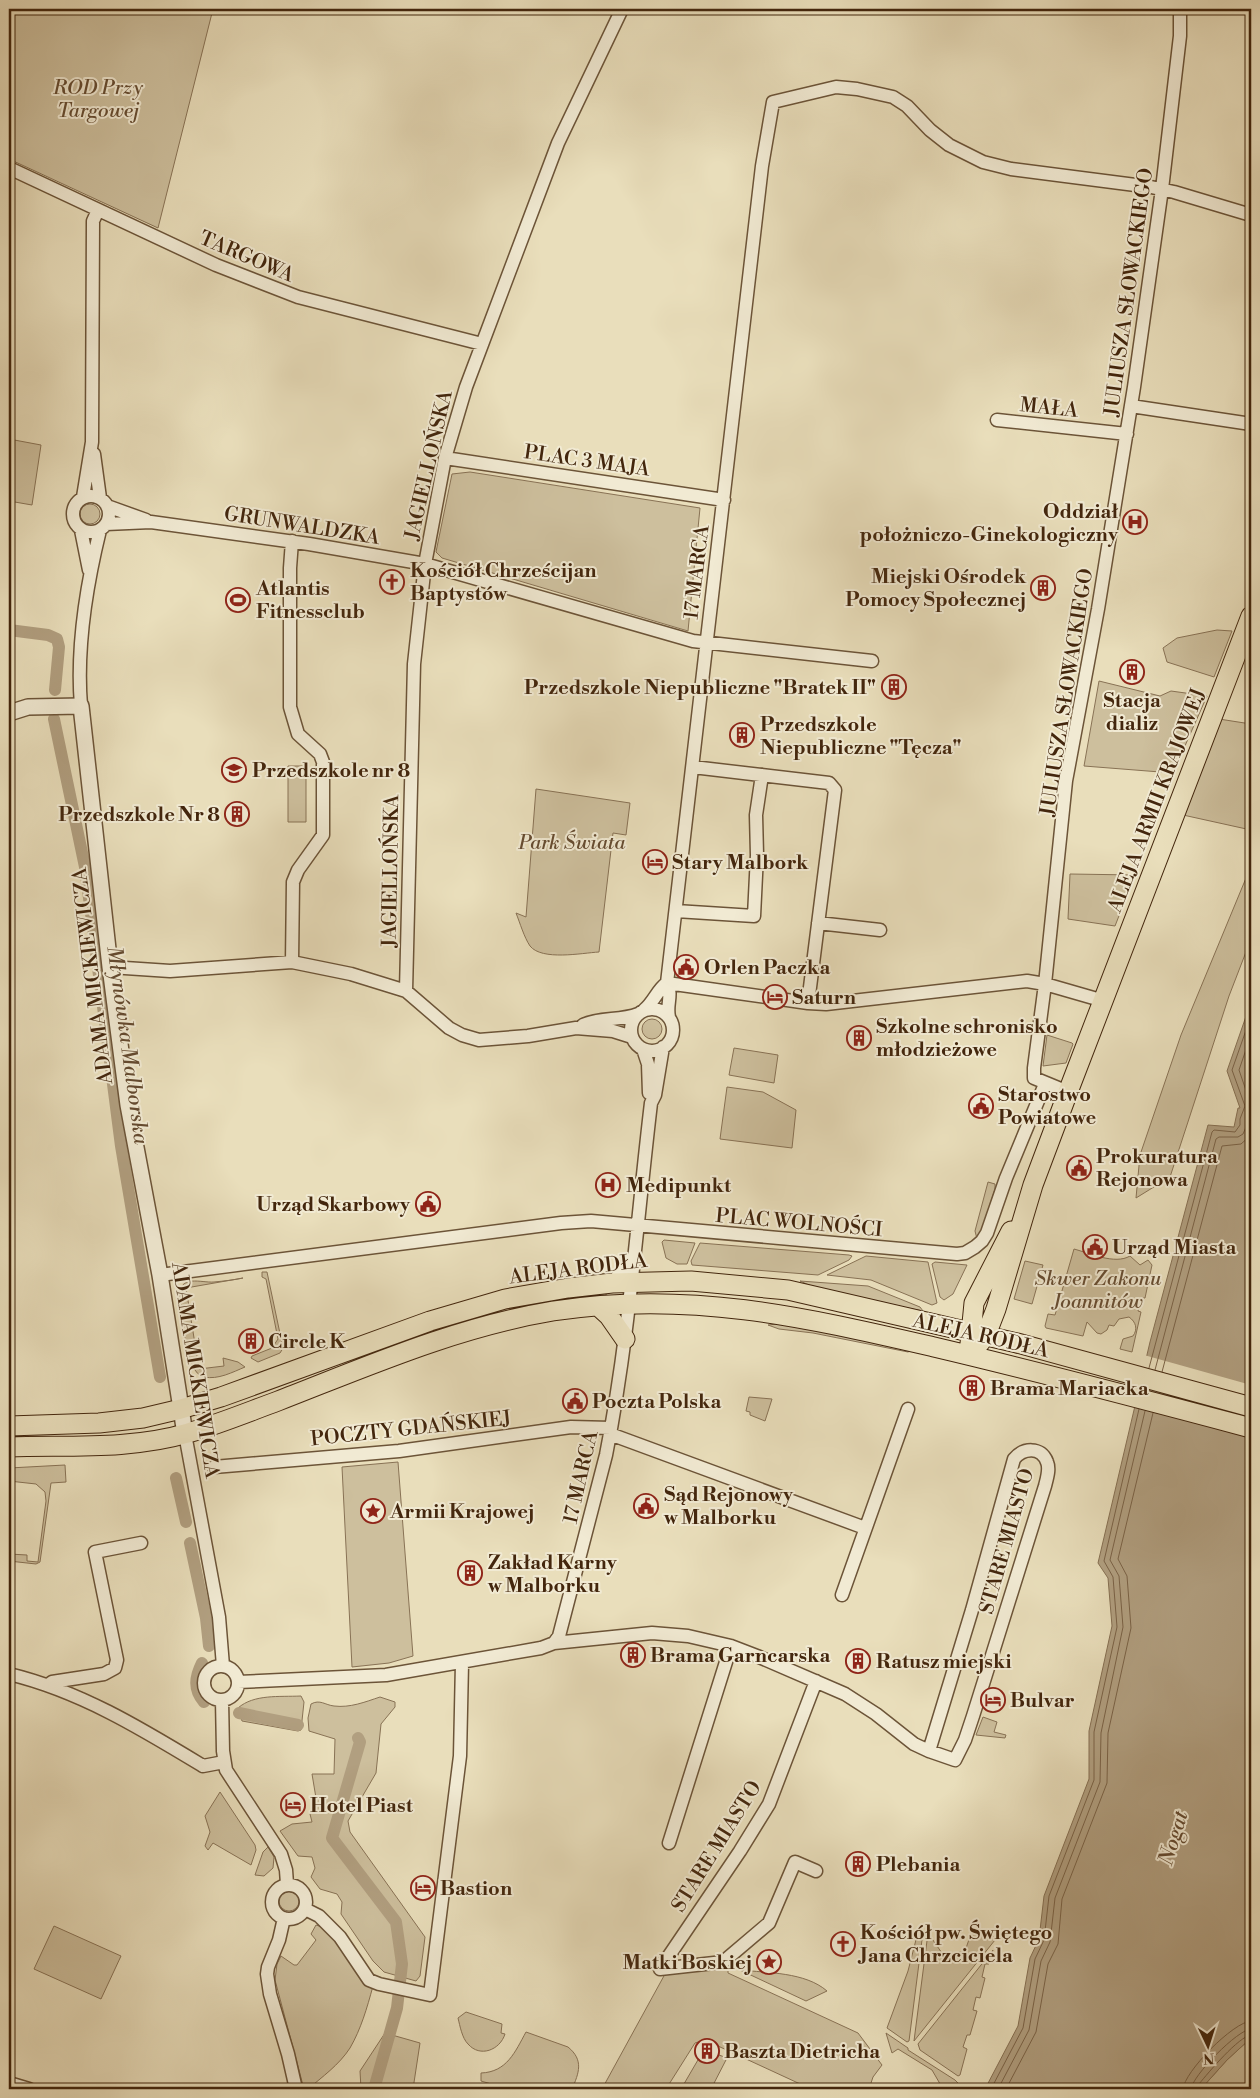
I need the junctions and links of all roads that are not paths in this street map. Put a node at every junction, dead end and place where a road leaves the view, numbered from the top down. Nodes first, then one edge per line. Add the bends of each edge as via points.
1 (622, 9) edge
2 (1180, 9) edge
3 (9, 168) edge
4 (1162, 189) junction
5 (98, 210) junction
6 (1251, 215) edge
7 (482, 344) junction
8 (1131, 406) junction
9 (997, 420) dead end
10 (1251, 424) edge
11 (1127, 434) junction
12 (92, 442) junction
13 (445, 458) junction
14 (83, 497) junction
15 (724, 500) junction
16 (104, 502) junction
17 (151, 522) junction
18 (103, 527) junction
19 (81, 530) junction
20 (292, 541) junction
21 (425, 564) junction
22 (90, 574) junction
23 (1251, 616) edge
24 (706, 643) junction
25 (872, 660) dead end
26 (81, 706) junction
27 (9, 713) edge
28 (693, 767) junction
29 (762, 775) junction
30 (676, 911) junction
31 (818, 923) junction
32 (880, 930) dead end
33 (292, 962) junction
34 (110, 967) junction
35 (667, 983) junction
36 (1046, 984) junction
37 (406, 991) junction
38 (1104, 1001) junction
39 (808, 1004) junction
40 (641, 1012) junction
41 (668, 1018) junction
42 (576, 1028) junction
43 (632, 1037) junction
44 (663, 1048) junction
45 (643, 1049) junction
46 (1045, 1084) junction
47 (1068, 1092) junction
48 (651, 1103) junction
49 (637, 1224) junction
50 (634, 1256) junction
51 (160, 1274) junction
52 (632, 1282) junction
53 (612, 1283) junction
54 (629, 1304) junction
55 (598, 1306) junction
56 (978, 1333) junction
57 (625, 1339) junction
58 (970, 1355) junction
59 (1251, 1406) edge
60 (181, 1409) junction
61 (908, 1409) dead end
62 (9, 1426) edge
63 (1251, 1428) edge
64 (611, 1431) junction
65 (185, 1434) junction
66 (9, 1447) edge
67 (214, 1467) dead end
68 (865, 1528) junction
69 (141, 1543) dead end
70 (842, 1595) dead end
71 (554, 1643) junction
72 (731, 1646) junction
73 (462, 1664) junction
74 (223, 1666) junction
75 (9, 1674) edge
76 (816, 1681) junction
77 (238, 1682) junction
78 (48, 1685) junction
79 (222, 1700) junction
80 (928, 1751) junction
81 (224, 1762) junction
82 (669, 1843) dead end
83 (816, 1871) dead end
84 (287, 1884) junction
85 (305, 1909) junction
86 (284, 1918) junction
87 (9, 2083) edge
88 (29, 2089) edge
89 (296, 2089) edge

1 - 7 street, JAGIELLOŃSKA via 558,143
2 - 4 street, JULIUSZA SŁOWACKIEGO via 1180,36
3 - 5 street, TARGOWA
4 - 6 street
4 - 8 street, JULIUSZA SŁOWACKIEGO
4 - 15 street, 17 MARCA via 990,165 945,142 893,97 842,87 773,102 762,166
5 - 7 street, TARGOWA via 216,265 298,297
5 - 12 street via 93,221
7 - 13 street, JAGIELLOŃSKA
8 - 10 street
8 - 11 street, JULIUSZA SŁOWACKIEGO
9 - 11 street, MAŁA
11 - 36 street, JULIUSZA SŁOWACKIEGO via 1066,781
12 - 14 street
12 - 16 street
13 - 15 street, PLAC 3 MAJA
13 - 21 street, JAGIELLOŃSKA
14 - 16 street via 95,496
14 - 19 street via 74,505 72,516
15 - 24 street, 17 MARCA
16 - 17 street, GRUNWALDZKA
16 - 18 street via 109,515
17 - 18 street, GRUNWALDZKA
17 - 20 street, GRUNWALDZKA
18 - 19 street via 90,532
18 - 22 street, ADAMA MICKIEWICZA
19 - 22 street, ADAMA MICKIEWICZA
20 - 21 street, GRUNWALDZKA
20 - 33 street via 290,707 298,734 320,754 323,762 323,835 293,882
21 - 24 street, GRUNWALDZKA
21 - 37 street, JAGIELLOŃSKA via 414,664
22 - 26 street, ADAMA MICKIEWICZA via 81,638
23 - 38 main road, ALEJA ARMII KRAJOWEJ
24 - 25 street, GRUNWALDZKA
24 - 28 street, 17 MARCA
26 - 27 street via 28,707
26 - 34 street, ADAMA MICKIEWICZA
28 - 29 street
28 - 30 street, 17 MARCA
29 - 30 street via 756,815 756,913 754,916 741,916
29 - 31 street via 829,783 835,790
30 - 35 street, 17 MARCA
31 - 32 street
31 - 39 street
33 - 34 street via 170,971
33 - 37 street via 351,974
34 - 51 street, ADAMA MICKIEWICZA via 128,1105
35 - 39 street
35 - 40 street via 659,988 651,1004
35 - 41 street, 17 MARCA via 671,992
36 - 38 street
36 - 39 street via 1027,981 836,1004
36 - 46 street, JULIUSZA SŁOWACKIEGO via 1034,1078
37 - 42 street via 449,1028 479,1040
38 - 47 main road, ALEJA ARMII KRAJOWEJ
40 - 41 street via 657,1010
40 - 42 street via 628,1018 588,1022
40 - 43 street via 631,1025
41 - 44 street via 672,1024 671,1037
42 - 43 street via 613,1031
43 - 45 street
44 - 45 street
44 - 48 street, 17 MARCA
45 - 48 street, 17 MARCA via 648,1064
46 - 47 street
46 - 49 street, PLAC WOLNOŚCI via 987,1233 982,1241 965,1253 718,1234
47 - 56 main road, ALEJA ARMII KRAJOWEJ via 1034,1185 974,1303
48 - 49 street, 17 MARCA
49 - 50 street, 17 MARCA
49 - 51 street, PLAC WOLNOŚCI via 561,1223
50 - 52 street, 17 MARCA
50 - 53 street
51 - 60 street, ADAMA MICKIEWICZA
52 - 53 main road, ALEJA RODŁA
52 - 54 street, 17 MARCA
52 - 56 main road, ALEJA RODŁA via 691,1281 788,1290
53 - 60 main road, ALEJA RODŁA via 533,1293 477,1306
54 - 55 main road, ALEJA RODŁA
54 - 57 street, 17 MARCA
54 - 58 main road, ALEJA RODŁA via 679,1303 769,1312
55 - 57 main road
55 - 65 main road, ALEJA RODŁA via 551,1312 429,1343
56 - 58 main road, ALEJA ARMII KRAJOWEJ
56 - 59 main road, ALEJA RODŁA
57 - 64 street, 17 MARCA
58 - 63 main road, ALEJA RODŁA
60 - 62 main road, ALEJA RODŁA via 99,1423
60 - 65 street, ADAMA MICKIEWICZA
61 - 68 street
64 - 67 street, POCZTY GDAŃSKIEJ via 571,1427 398,1451
64 - 68 street, POCZTY GDAŃSKIEJ
64 - 71 street, 17 MARCA via 568,1607
65 - 66 main road, ALEJA RODŁA via 135,1444
65 - 74 street, ADAMA MICKIEWICZA via 219,1617
68 - 70 street
69 - 78 street via 95,1552 116,1666 104,1674
71 - 72 street, STARE MIASTO via 652,1633 688,1636
71 - 73 street, STARE MIASTO
72 - 76 street, STARE MIASTO
72 - 82 street, STARE MIASTO
73 - 77 street, STARE MIASTO via 352,1678
73 - 85 street via 460,1759 426,1994 369,1980 340,1937 319,1916
74 - 77 street via 234,1672
74 - 79 street via 211,1669 204,1682 207,1692
75 - 78 street
76 - 80 street, STARE MIASTO via 855,1700
76 - 83 street, STARE MIASTO via 769,1804 660,1969 723,1962 769,1923 795,1862
77 - 79 street via 234,1694
78 - 81 street via 121,1717 204,1766
79 - 81 street
80 - 80 street, STARE MIASTO via 955,1760 965,1740 1045,1486 1047,1461 1036,1451 1029,1449 1014,1459
81 - 84 street via 228,1776 281,1854
84 - 85 street via 298,1886 305,1894
84 - 86 street via 278,1888 272,1900 276,1913
85 - 86 street via 298,1916
86 - 89 street via 267,1974
87 - 88 street

